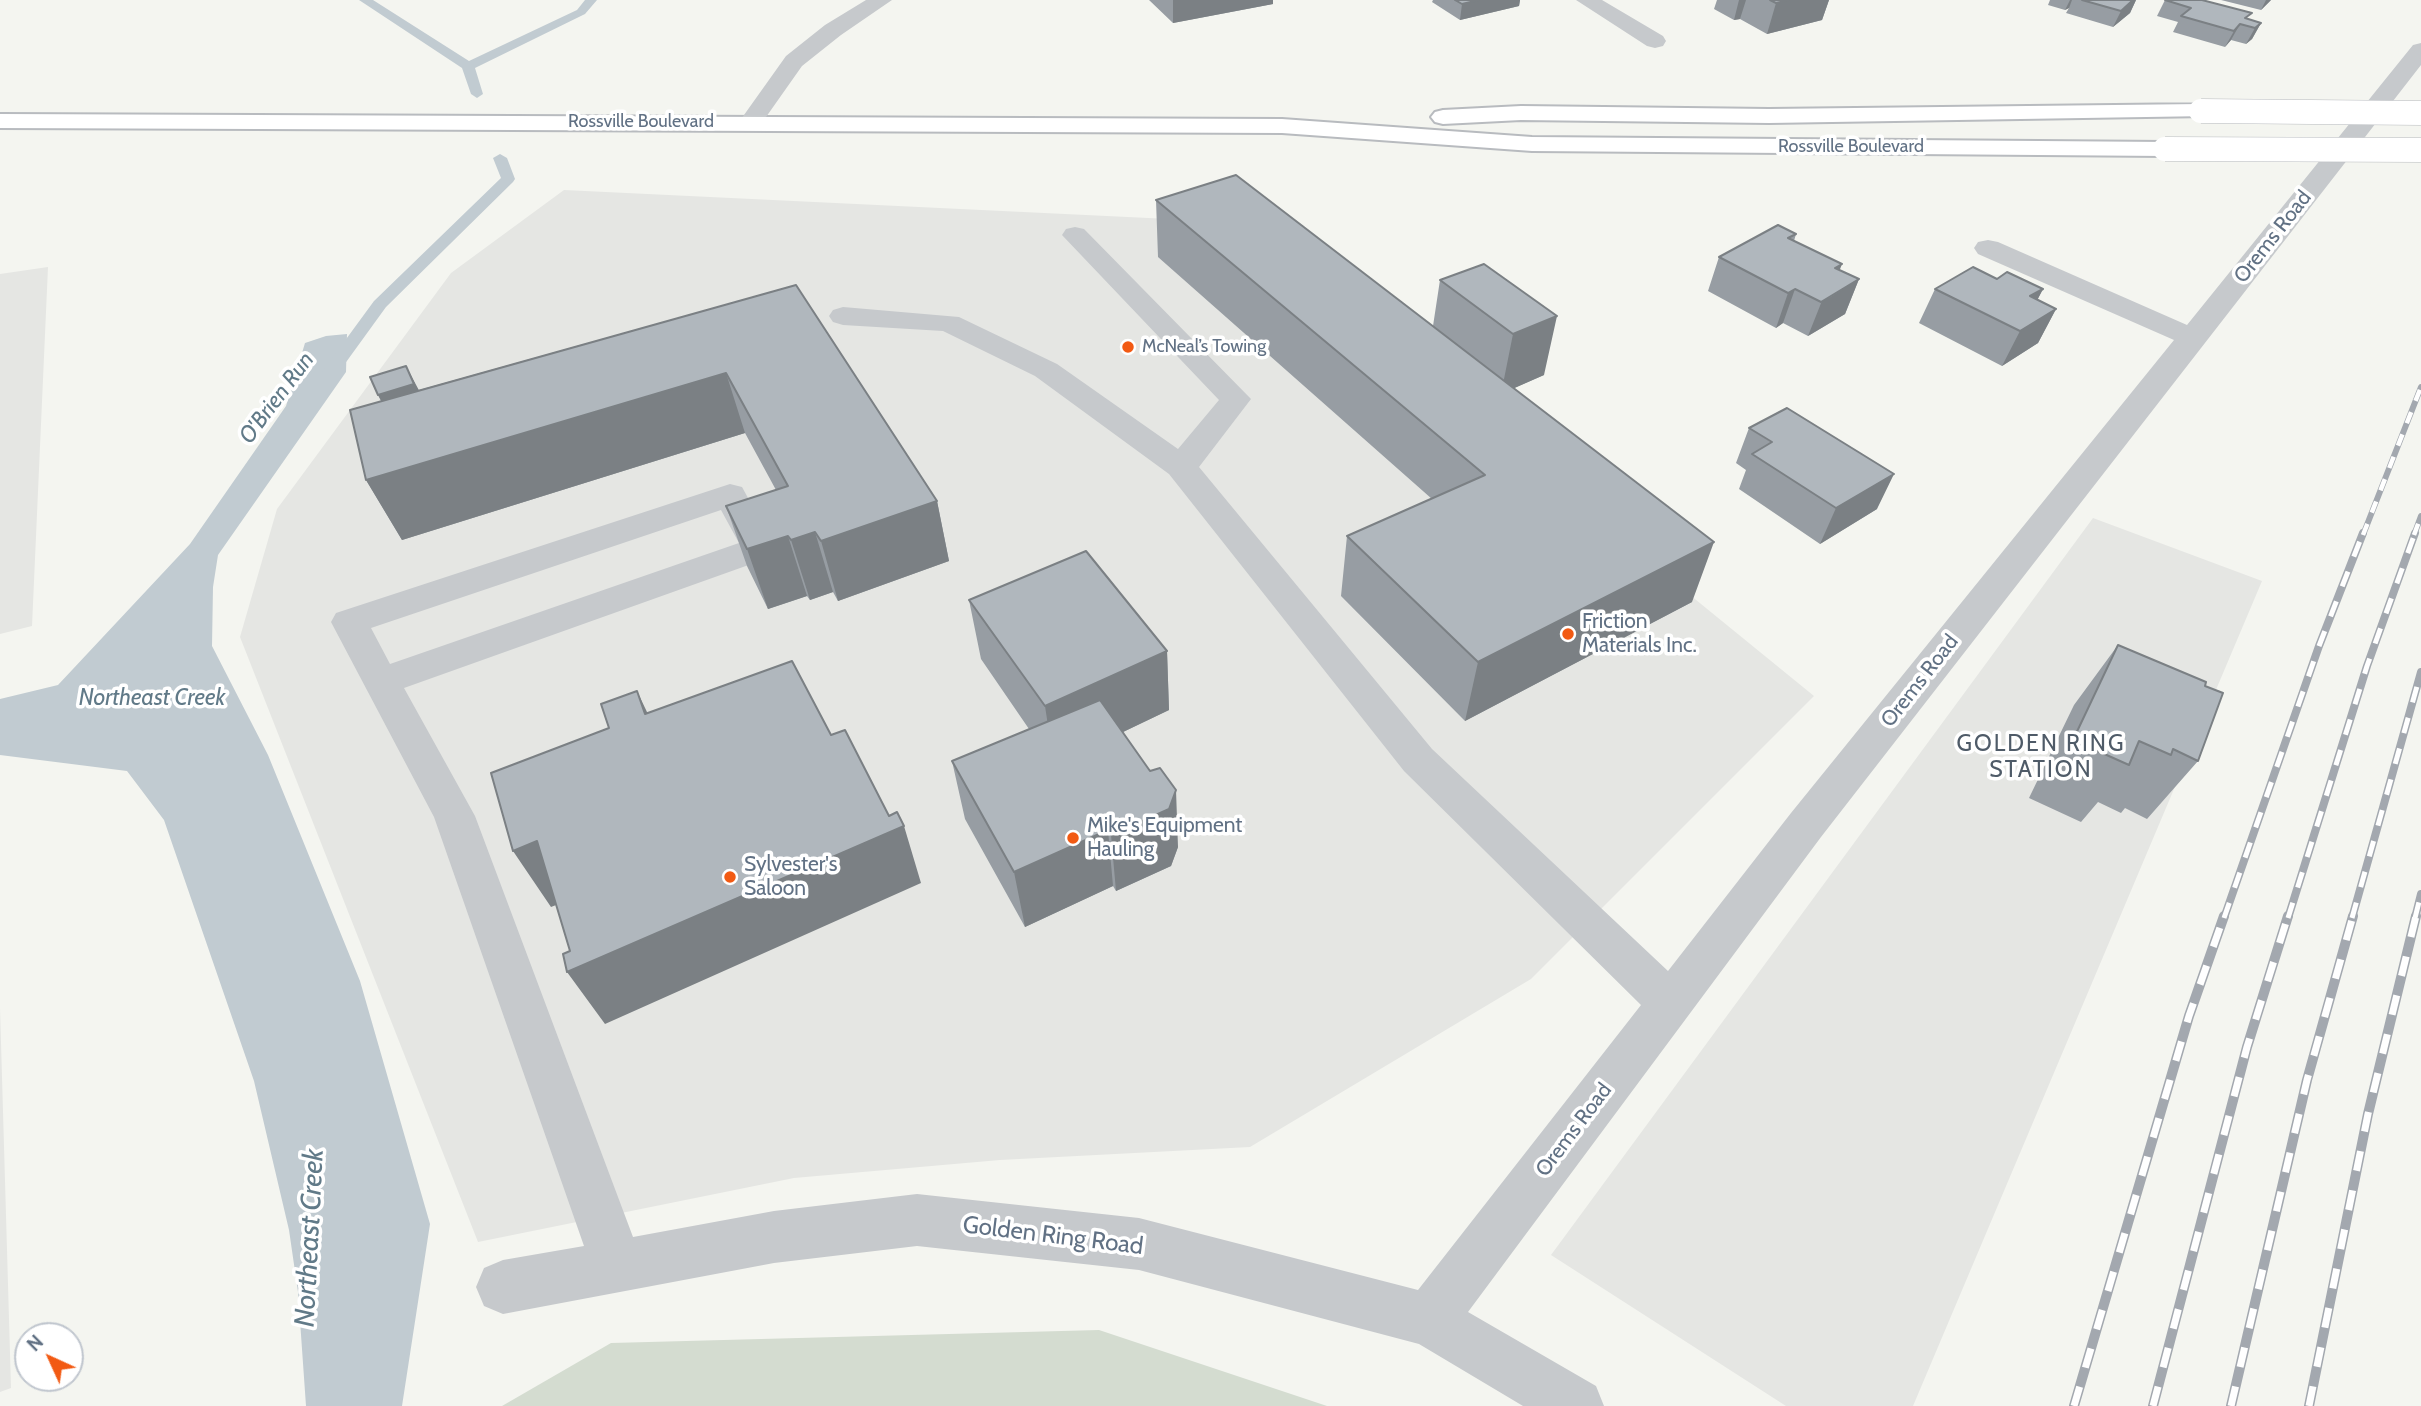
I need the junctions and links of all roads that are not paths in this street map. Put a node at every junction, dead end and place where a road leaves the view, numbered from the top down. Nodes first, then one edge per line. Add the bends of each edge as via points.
1 (881, 0) edge
2 (1587, 0) edge
3 (1655, 41) dead end
4 (2421, 50) edge
5 (2421, 113) edge
6 (0, 121) edge
7 (751, 122) junction
8 (1282, 126) junction
9 (2421, 150) edge
10 (1075, 235) dead end
11 (1989, 248) dead end
12 (843, 316) dead end
13 (2193, 338) junction
14 (1181, 467) junction
15 (382, 681) junction
16 (1670, 1003) junction
17 (617, 1265) junction
18 (503, 1287) dead end
19 (1429, 1320) junction
20 (1576, 1406) edge

1 - 7 street via 794,61
2 - 3 street
4 - 13 street, Orems Road
5 - 8 main road, Rossville Boulevard, bridge via 1521,113
6 - 7 main road, Rossville Boulevard
7 - 8 main road, Rossville Boulevard
8 - 9 main road, Rossville Boulevard, bridge via 1532,144
10 - 14 street via 1236,400
11 - 13 street
12 - 14 street via 949,324 1046,370
13 - 16 street, Orems Road
14 - 16 street via 1418,760
15 - 15 street via 349,622 730,495 759,549
15 - 17 street via 454,816
16 - 19 street, Orems Road
17 - 18 street, Golden Ring Road
17 - 19 street, Golden Ring Road via 774,1237 917,1220 1139,1244
19 - 20 street, Golden Ring Road

